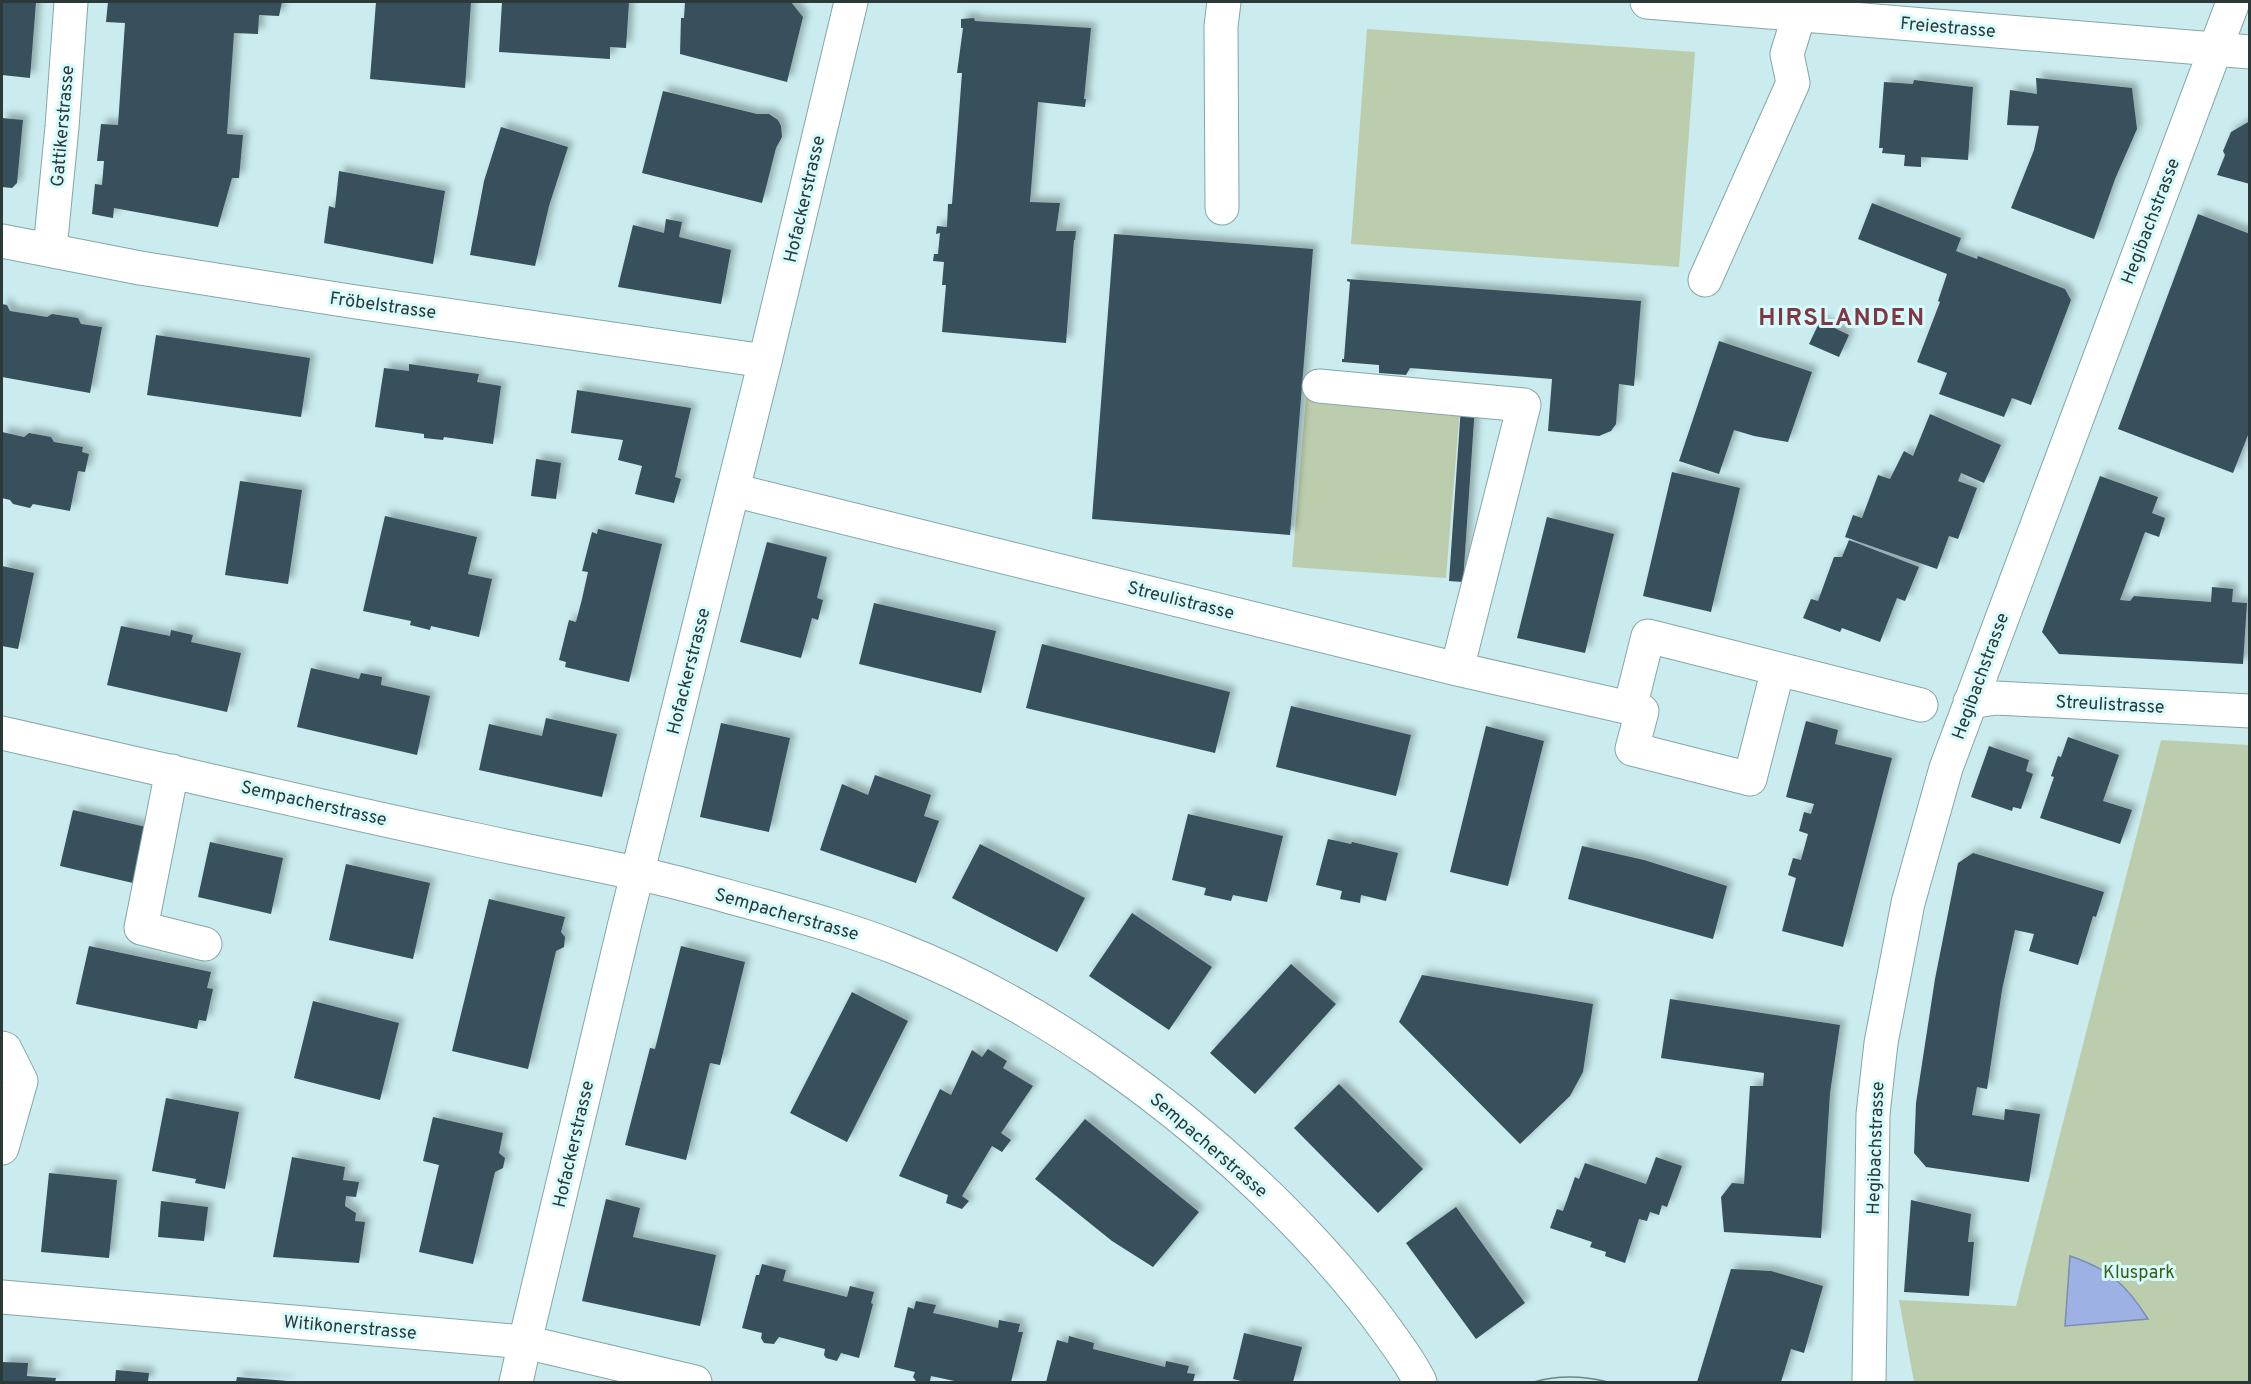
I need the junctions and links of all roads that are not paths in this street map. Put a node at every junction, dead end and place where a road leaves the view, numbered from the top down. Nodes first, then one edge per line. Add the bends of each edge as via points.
1 (71, 2) edge
2 (851, 2) edge
3 (1224, 2) edge
4 (1647, 2) edge
5 (2233, 2) edge
6 (1800, 8) edge
7 (2214, 50) junction
8 (2250, 52) edge
9 (1222, 208) dead end
10 (2, 241) edge
11 (50, 249) junction
12 (1705, 280) dead end
13 (765, 361) junction
14 (1319, 386) dead end
15 (733, 490) junction
16 (1457, 669) junction
17 (1778, 669) junction
18 (1970, 702) junction
19 (1921, 705) dead end
20 (1630, 708) junction
21 (2250, 711) edge
22 (2, 733) edge
23 (172, 771) junction
24 (638, 874) junction
25 (206, 944) dead end
26 (2, 1048) edge
27 (2, 1148) edge
28 (2, 1297) edge
29 (525, 1342) junction
30 (516, 1383) edge
31 (695, 1383) edge
32 (1420, 1383) edge
33 (1869, 1383) edge

1 - 11 street, Gattikerstrasse
2 - 13 street, Hofackerstrasse
3 - 9 street
4 - 6 street, Freiestrasse
5 - 7 street, Hegibachstrasse
6 - 7 street, Freiestrasse
6 - 12 street via 1787,54 1793,83
7 - 8 street, Freiestrasse
7 - 18 street, Hegibachstrasse
10 - 11 street, Fröbelstrasse
11 - 13 street, Fröbelstrasse via 140,268 356,302
13 - 15 street, Hofackerstrasse
14 - 16 street via 1524,405
15 - 16 street, Streulistrasse
15 - 24 street, Hofackerstrasse
16 - 20 street, Streulistrasse
17 - 19 street
17 - 20 street via 1648,636
17 - 20 street via 1750,779 1632,749 1642,711
18 - 21 street, Streulistrasse via 1996,698
18 - 33 street, Hegibachstrasse via 1943,779 1908,903 1881,1043 1873,1114
22 - 23 street, Sempacherstrasse
23 - 24 street, Sempacherstrasse
23 - 25 street via 141,928
24 - 29 street, Hofackerstrasse
24 - 32 street, Sempacherstrasse via 791,914 901,950 968,980 1103,1060 1214,1145 1298,1225 1378,1318
26 - 27 street via 21,1081
28 - 29 street, Witikonerstrasse
29 - 30 street, Hofackerstrasse
29 - 31 street, Witikonerstrasse

